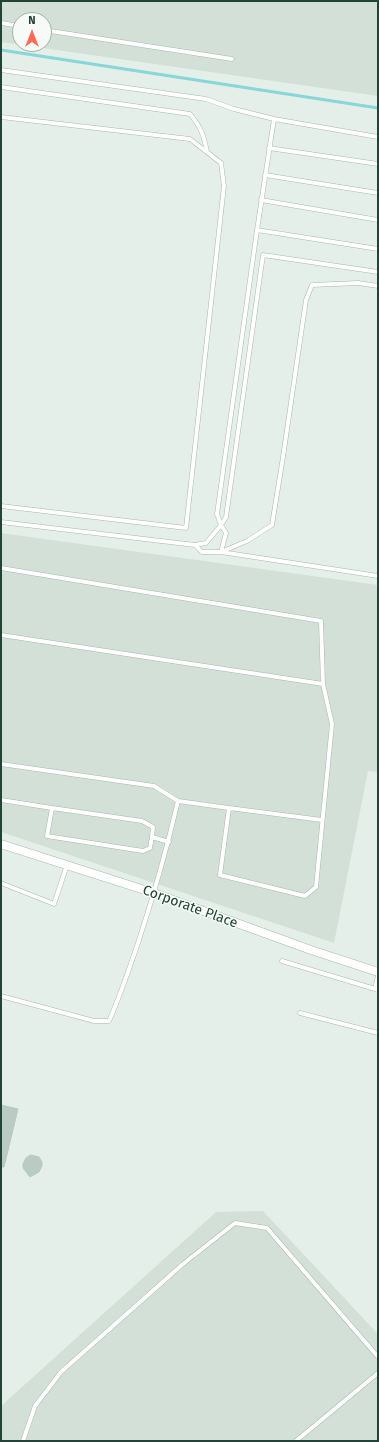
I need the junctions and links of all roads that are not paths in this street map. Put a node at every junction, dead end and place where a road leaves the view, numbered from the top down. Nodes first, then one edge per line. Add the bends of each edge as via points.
1 (1, 23) edge
2 (12, 25) edge
3 (52, 31) edge
4 (232, 59) dead end
5 (1, 70) edge
6 (1, 87) edge
7 (1, 117) edge
8 (274, 119) junction
9 (378, 137) edge
10 (269, 148) junction
11 (207, 152) junction
12 (378, 164) edge
13 (265, 175) junction
14 (378, 193) edge
15 (261, 200) junction
16 (378, 220) edge
17 (257, 230) junction
18 (378, 249) edge
19 (378, 272) edge
20 (378, 286) edge
21 (1, 506) edge
22 (1, 522) edge
23 (221, 525) junction
24 (195, 545) junction
25 (221, 552) junction
26 (1, 568) edge
27 (378, 576) edge
28 (1, 636) edge
29 (324, 684) junction
30 (1, 764) edge
31 (1, 800) edge
32 (178, 801) junction
33 (52, 808) junction
34 (229, 808) junction
35 (322, 820) junction
36 (152, 837) junction
37 (168, 842) junction
38 (1, 844) edge
39 (67, 865) junction
40 (1, 883) edge
41 (154, 894) junction
42 (282, 961) dead end
43 (378, 972) edge
44 (378, 976) edge
45 (376, 989) edge
46 (1, 996) edge
47 (300, 1013) dead end
48 (378, 1033) edge
49 (378, 1356) edge
50 (378, 1373) edge
51 (23, 1441) edge
52 (296, 1441) edge

1 - 2 lane
3 - 4 lane
5 - 8 lane via 206,98 234,109
6 - 11 lane via 190,114 199,124
7 - 11 lane via 190,139
8 - 9 lane
8 - 10 lane
10 - 12 lane
10 - 13 lane
11 - 21 lane via 221,163 224,186 186,528
13 - 14 lane
13 - 15 lane
15 - 16 lane
15 - 17 lane
17 - 18 lane
17 - 23 lane via 218,514
19 - 23 lane via 263,255 226,517
20 - 25 lane via 358,283 312,285 306,300 272,525 247,541
22 - 24 lane
23 - 24 lane via 206,543
23 - 25 lane via 226,533
24 - 25 lane via 202,552
25 - 27 lane
26 - 29 lane via 321,621
28 - 29 lane
29 - 35 lane via 332,724
30 - 32 lane via 154,786
31 - 33 lane
32 - 34 lane
32 - 37 lane
33 - 36 lane via 142,821 153,827
33 - 36 lane via 47,836 143,851 150,848
34 - 35 lane
34 - 35 lane via 220,875 305,896 316,886
36 - 37 lane
37 - 41 lane
38 - 39 street, Corporate Place
39 - 40 lane via 54,904
39 - 41 street, Corporate Place
41 - 43 street, Corporate Place
41 - 46 lane via 121,995 109,1021 94,1021
42 - 45 lane
44 - 45 lane
47 - 48 lane
49 - 51 lane via 267,1228 235,1223 183,1264 61,1372 34,1406
50 - 52 lane

